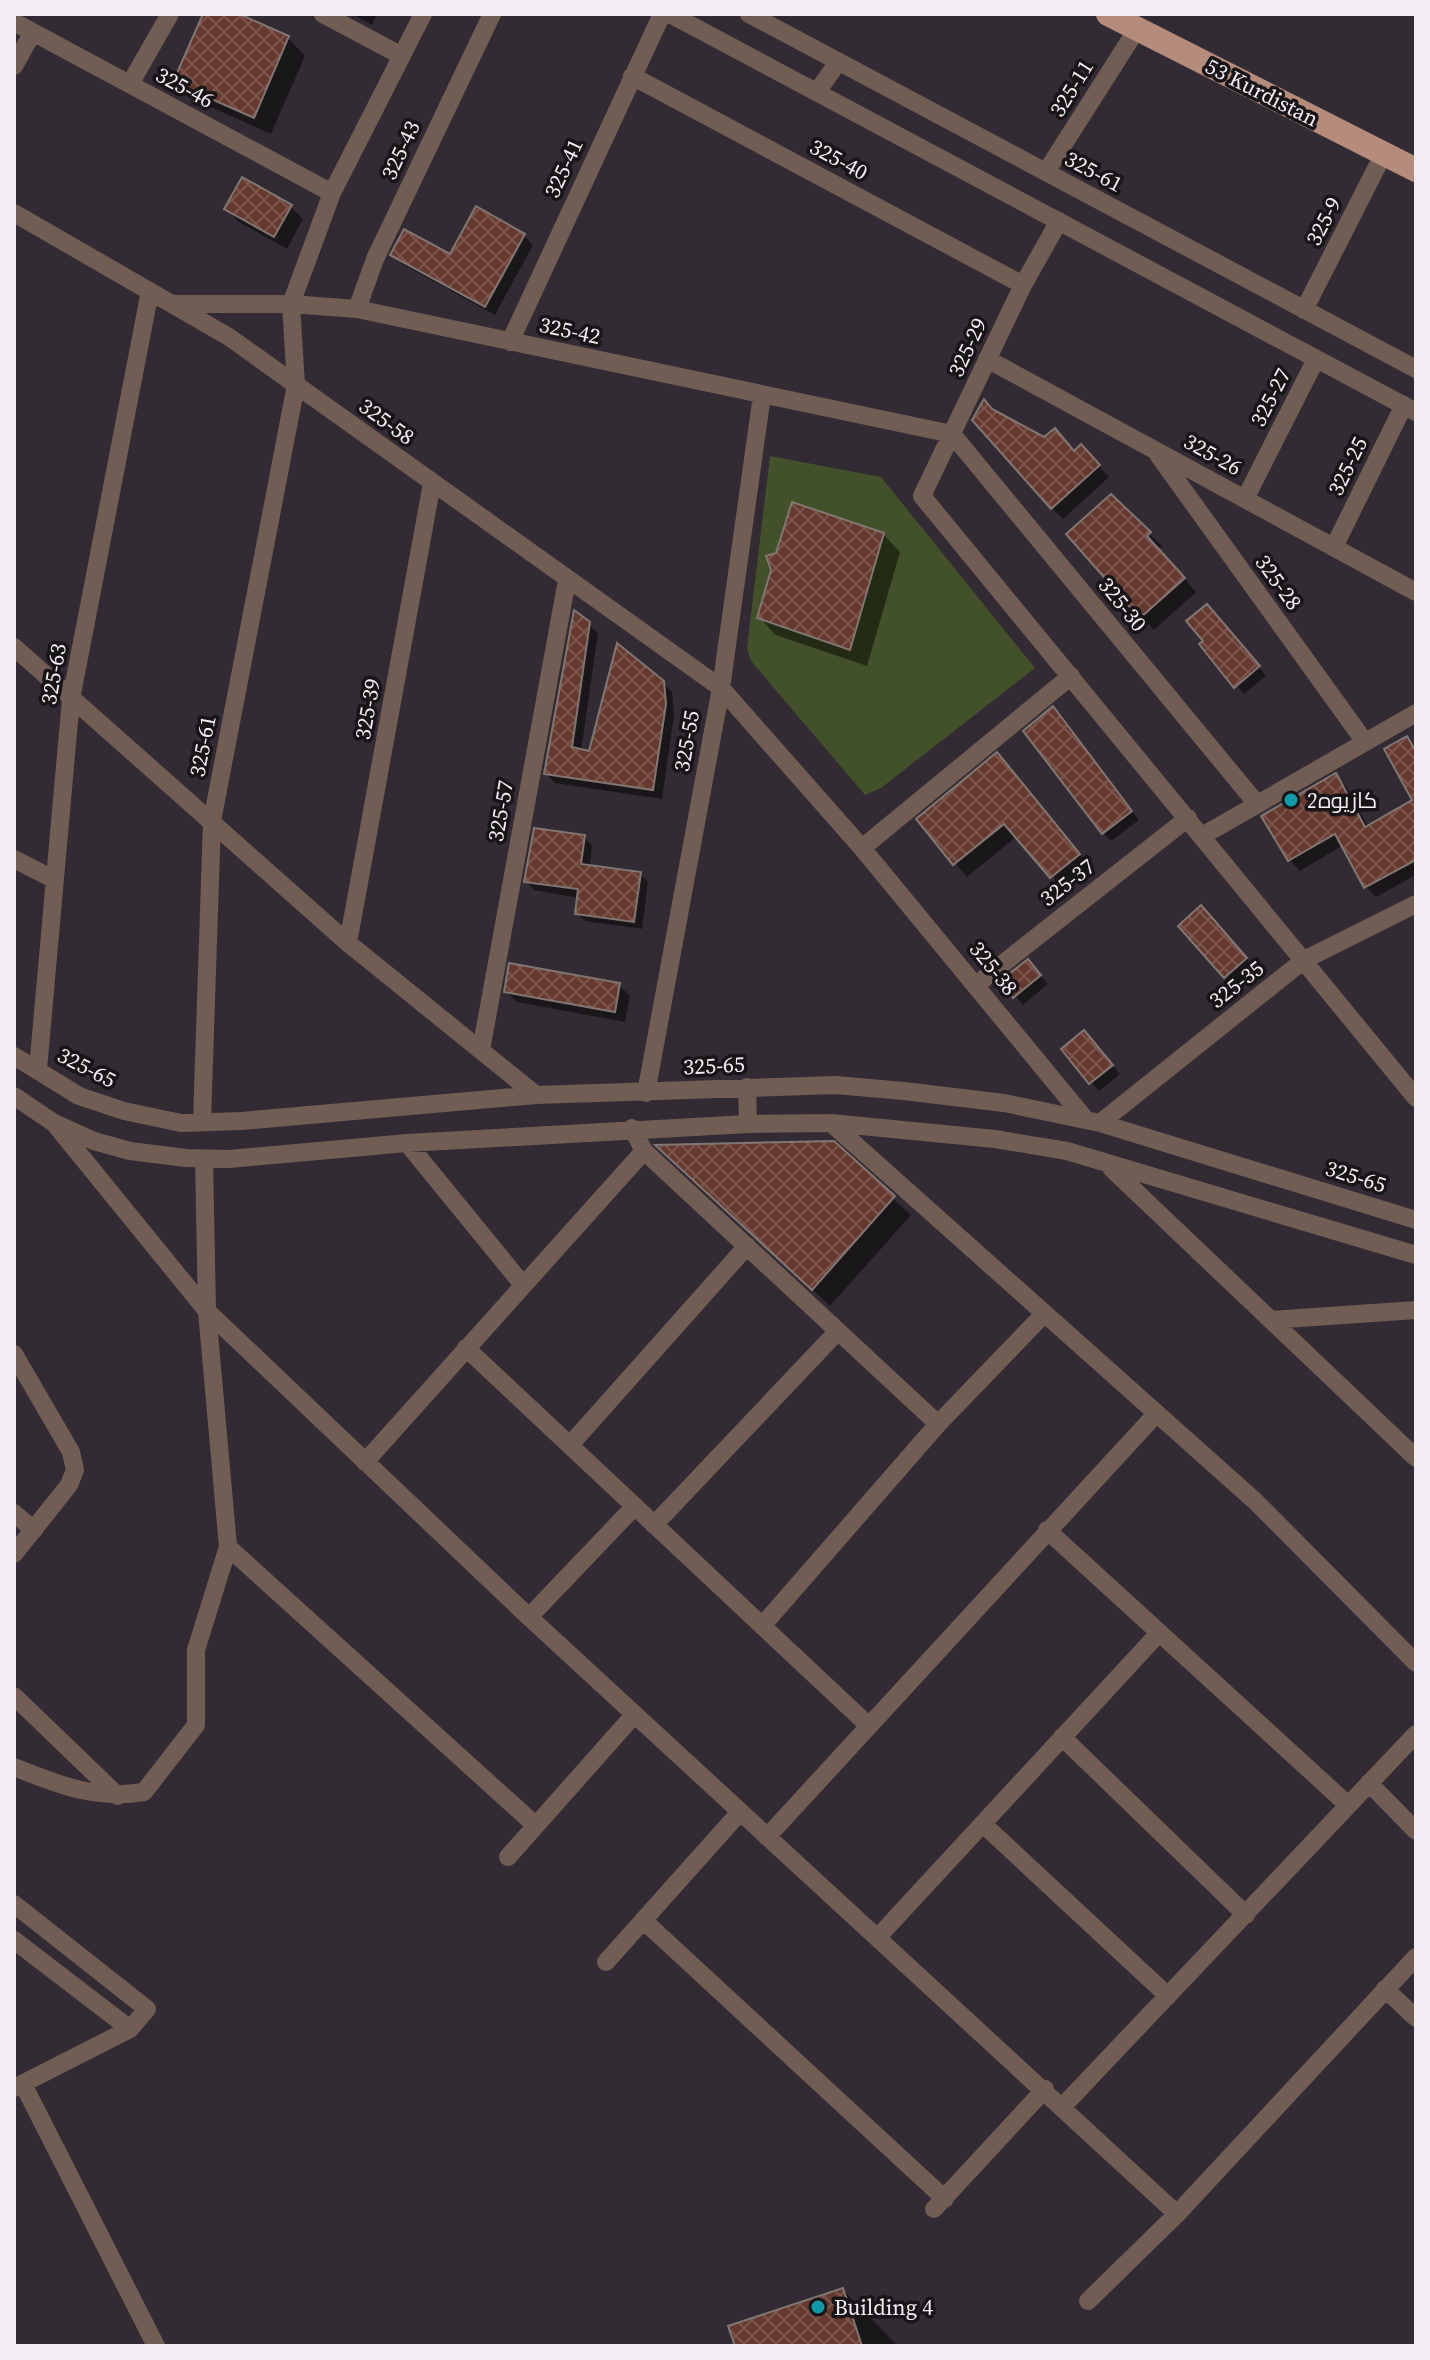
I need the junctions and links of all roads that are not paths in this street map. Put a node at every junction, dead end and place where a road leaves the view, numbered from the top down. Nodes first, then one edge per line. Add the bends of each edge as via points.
1 (170, 14) edge
2 (323, 14) edge
3 (423, 14) edge
4 (492, 14) edge
5 (662, 14) edge
6 (670, 14) edge
7 (749, 14) edge
8 (1108, 14) edge
9 (14, 22) edge
10 (1137, 29) junction
11 (33, 32) junction
12 (400, 55) junction
13 (838, 62) junction
14 (14, 66) edge
15 (632, 76) junction
16 (130, 84) junction
17 (817, 92) junction
18 (1384, 153) junction
19 (1416, 170) edge
20 (1046, 172) junction
21 (332, 193) junction
22 (14, 213) edge
23 (1059, 221) junction
24 (1023, 285) junction
25 (150, 291) junction
26 (174, 304) junction
27 (291, 304) junction
28 (357, 309) junction
29 (1304, 310) junction
30 (510, 342) junction
31 (987, 359) junction
32 (1316, 359) junction
33 (1416, 369) edge
34 (296, 385) junction
35 (762, 395) junction
36 (1410, 409) edge
37 (952, 434) junction
38 (1155, 450) junction
39 (432, 483) junction
40 (1245, 499) junction
41 (1334, 547) junction
42 (567, 580) junction
43 (1416, 592) edge
44 (14, 647) edge
45 (1071, 676) junction
46 (721, 688) junction
47 (71, 699) junction
48 (1416, 713) edge
49 (1365, 742) junction
50 (1257, 804) junction
51 (1188, 818) junction
52 (212, 821) junction
53 (1202, 836) junction
54 (862, 848) junction
55 (14, 859) edge
56 (55, 880) junction
57 (1416, 904) edge
58 (348, 943) junction
59 (1304, 960) junction
60 (977, 984) junction
61 (481, 1050) junction
62 (14, 1056) edge
63 (38, 1069) junction
64 (747, 1087) junction
65 (1412, 1087) edge
66 (646, 1093) junction
67 (536, 1095) junction
68 (14, 1096) edge
69 (202, 1121) junction
70 (1093, 1121) junction
71 (54, 1123) junction
72 (831, 1123) junction
73 (748, 1124) junction
74 (632, 1128) junction
75 (407, 1143) junction
76 (644, 1151) junction
77 (204, 1159) junction
78 (1107, 1163) junction
79 (1416, 1220) edge
80 (747, 1246) junction
81 (1416, 1255) edge
82 (523, 1285) junction
83 (1416, 1310) edge
84 (207, 1311) junction
85 (1044, 1314) junction
86 (1271, 1320) junction
87 (838, 1331) junction
88 (466, 1348) junction
89 (14, 1354) edge
90 (1156, 1414) junction
91 (938, 1424) junction
92 (570, 1445) junction
93 (1416, 1458) edge
94 (365, 1462) junction
95 (635, 1506) junction
96 (14, 1513) edge
97 (654, 1525) junction
98 (34, 1530) junction
99 (1047, 1530) junction
100 (228, 1547) junction
101 (14, 1554) edge
102 (529, 1617) junction
103 (762, 1626) junction
104 (1159, 1633) junction
105 (1416, 1663) edge
106 (14, 1696) edge
107 (634, 1715) junction
108 (868, 1725) junction
109 (1416, 1734) edge
110 (1062, 1737) junction
111 (14, 1767) edge
112 (1369, 1783) junction
113 (118, 1796) junction
114 (1348, 1805) junction
115 (740, 1812) junction
116 (534, 1824) junction
117 (983, 1824) junction
118 (1416, 1831) edge
119 (767, 1837) junction
120 (508, 1857) dead end
121 (14, 1904) edge
122 (1246, 1915) junction
123 (643, 1920) junction
124 (878, 1937) junction
125 (14, 1940) edge
126 (1416, 1957) edge
127 (606, 1962) dead end
128 (1385, 1989) junction
129 (1168, 1996) junction
130 (1416, 2018) edge
131 (130, 2029) junction
132 (19, 2086) edge
133 (1045, 2089) junction
134 (1064, 2105) junction
135 (1177, 2214) junction
136 (1088, 2301) dead end
137 (156, 2346) edge

1 - 16 street
2 - 12 street
3 - 12 street
4 - 28 street, 325-43 via 375,259
5 - 15 street, 325-41
6 - 17 street
7 - 13 street, 325-61
8 - 10 main road, 53 Kurdistan
9 - 11 street, 325-46
10 - 18 main road, 53 Kurdistan
10 - 20 street, 325-11
11 - 14 street
11 - 16 street, 325-46
12 - 21 street
13 - 17 street
13 - 20 street, 325-61
15 - 24 street, 325-40
15 - 30 street, 325-41
16 - 21 street, 325-46
17 - 23 street
18 - 19 main road, 53 Kurdistan
18 - 29 street, 325-9
20 - 29 street, 325-61
21 - 27 street
22 - 25 street, 325-58
23 - 24 street, 325-29
23 - 32 street
24 - 31 street, 325-29
25 - 26 street, 325-58
25 - 47 street, 325-63
26 - 27 street, 325-42
26 - 34 street, 325-58
27 - 28 street, 325-42
27 - 34 street, 325-61
28 - 30 street, 325-42
29 - 33 street, 325-61
30 - 35 street, 325-42
31 - 37 street, 325-29
31 - 38 street, 325-26
32 - 36 street
32 - 40 street, 325-27
34 - 39 street, 325-58
34 - 52 street, 325-61
35 - 37 street, 325-42
35 - 46 street, 325-55
36 - 41 street, 325-25
37 - 45 street, 325-29 via 922,496
37 - 50 street, 325-30
38 - 40 street, 325-26
38 - 49 street, 325-28
39 - 42 street, 325-58
39 - 58 street, 325-39
40 - 41 street, 325-26
41 - 43 street, 325-26
42 - 46 street, 325-58
42 - 61 street, 325-57
44 - 47 street
45 - 51 street
45 - 54 street
46 - 54 street, 325-38
46 - 66 street, 325-55
47 - 52 street
47 - 56 street, 325-63
48 - 49 street
49 - 50 street
50 - 53 street
51 - 53 street
51 - 60 street, 325-37
52 - 58 street
52 - 69 street, 325-61
53 - 59 street
54 - 60 street, 325-38
55 - 56 street
56 - 63 street, 325-63
57 - 59 street, 325-35
58 - 61 street
59 - 65 street
59 - 70 street, 325-35
60 - 70 street, 325-38
61 - 67 street
62 - 63 street, 325-65
63 - 69 street, 325-65 via 79,1096 124,1111 181,1123
64 - 66 street, 325-65
64 - 70 street, 325-65 via 836,1085 904,1091
64 - 73 street
66 - 67 street, 325-65
67 - 69 street, 325-65
68 - 71 street
70 - 79 street, 325-65
71 - 77 street via 130,1151
71 - 84 street
72 - 73 street
72 - 78 street via 1017,1142
72 - 85 street
73 - 74 street
74 - 75 street
74 - 76 street
75 - 77 street
75 - 82 street
76 - 80 street
76 - 82 street
77 - 84 street
78 - 81 street
78 - 86 street
80 - 87 street
80 - 92 street
82 - 88 street
83 - 86 street
84 - 94 street
84 - 100 street
85 - 90 street
85 - 91 street
86 - 93 street
87 - 91 street
87 - 97 street
88 - 92 street
88 - 94 street
89 - 98 street via 71,1452 75,1470
90 - 99 street
90 - 105 street via 1255,1501
91 - 103 street
92 - 95 street
94 - 102 street
95 - 97 street
95 - 102 street
96 - 98 street
97 - 103 street
98 - 101 street
99 - 104 street
99 - 108 street
100 - 113 street via 196,1650 196,1725 144,1792
100 - 116 street
102 - 107 street
103 - 108 street
104 - 110 street
104 - 114 street
106 - 113 street
107 - 115 street
107 - 116 street
108 - 119 street
109 - 112 street
110 - 117 street
110 - 122 street
111 - 113 street via 79,1793
112 - 114 street
112 - 118 street
114 - 122 street
115 - 119 street
115 - 123 street
116 - 120 street
117 - 124 street
117 - 129 street
119 - 124 street
121 - 131 street via 147,2009
122 - 129 street
123 - 127 street
123 - 133 street via 939,2204
124 - 133 street
125 - 131 street
126 - 128 street
128 - 130 street
128 - 135 street
129 - 134 street
131 - 132 street
132 - 137 street
133 - 134 street
134 - 135 street
135 - 136 street

